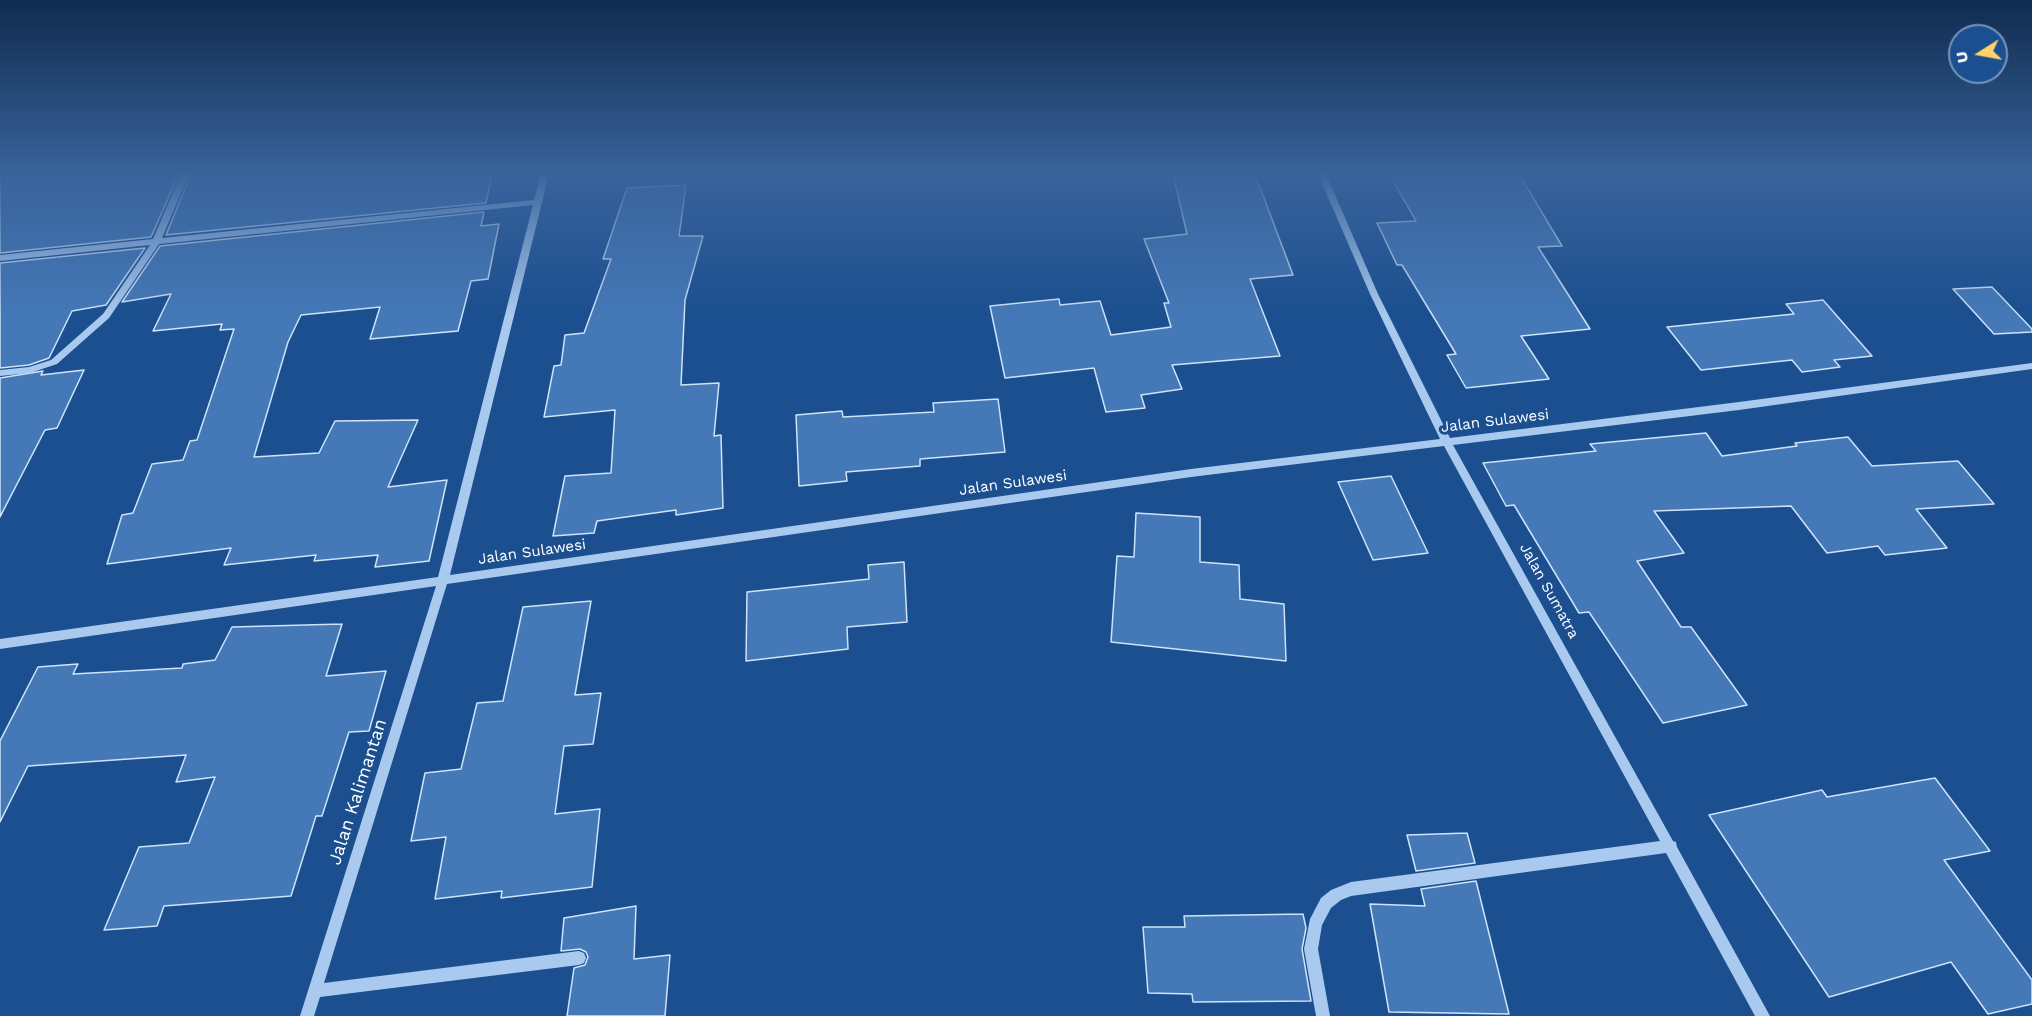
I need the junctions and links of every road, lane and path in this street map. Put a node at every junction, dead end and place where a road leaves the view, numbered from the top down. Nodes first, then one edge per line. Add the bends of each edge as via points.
1 (165, 221) edge
2 (353, 221) edge
3 (532, 221) edge
4 (1343, 221) edge
5 (157, 242) junction
6 (0, 258) edge
7 (2032, 366) edge
8 (0, 373) edge
9 (1447, 442) junction
10 (443, 580) junction
11 (0, 644) edge
12 (1671, 846) junction
13 (579, 958) dead end
14 (314, 991) junction
15 (307, 1016) edge
16 (1323, 1016) edge
17 (1762, 1016) edge

1 - 5 street
2 - 5 street
3 - 10 street, Jalan Kalimantan
4 - 9 street, Jalan Sumatra
5 - 6 street
5 - 8 street via 118,302 78,343 54,362 30,370
7 - 9 street, Jalan Sulawesi
9 - 10 street, Jalan Sulawesi via 1191,473
9 - 12 street, Jalan Sumatra
10 - 11 street, Jalan Sulawesi
10 - 14 street, Jalan Kalimantan
12 - 16 street via 1336,895 1326,903 1315,924 1311,949
12 - 17 street, Jalan Sumatra
13 - 14 street
14 - 15 street, Jalan Kalimantan

